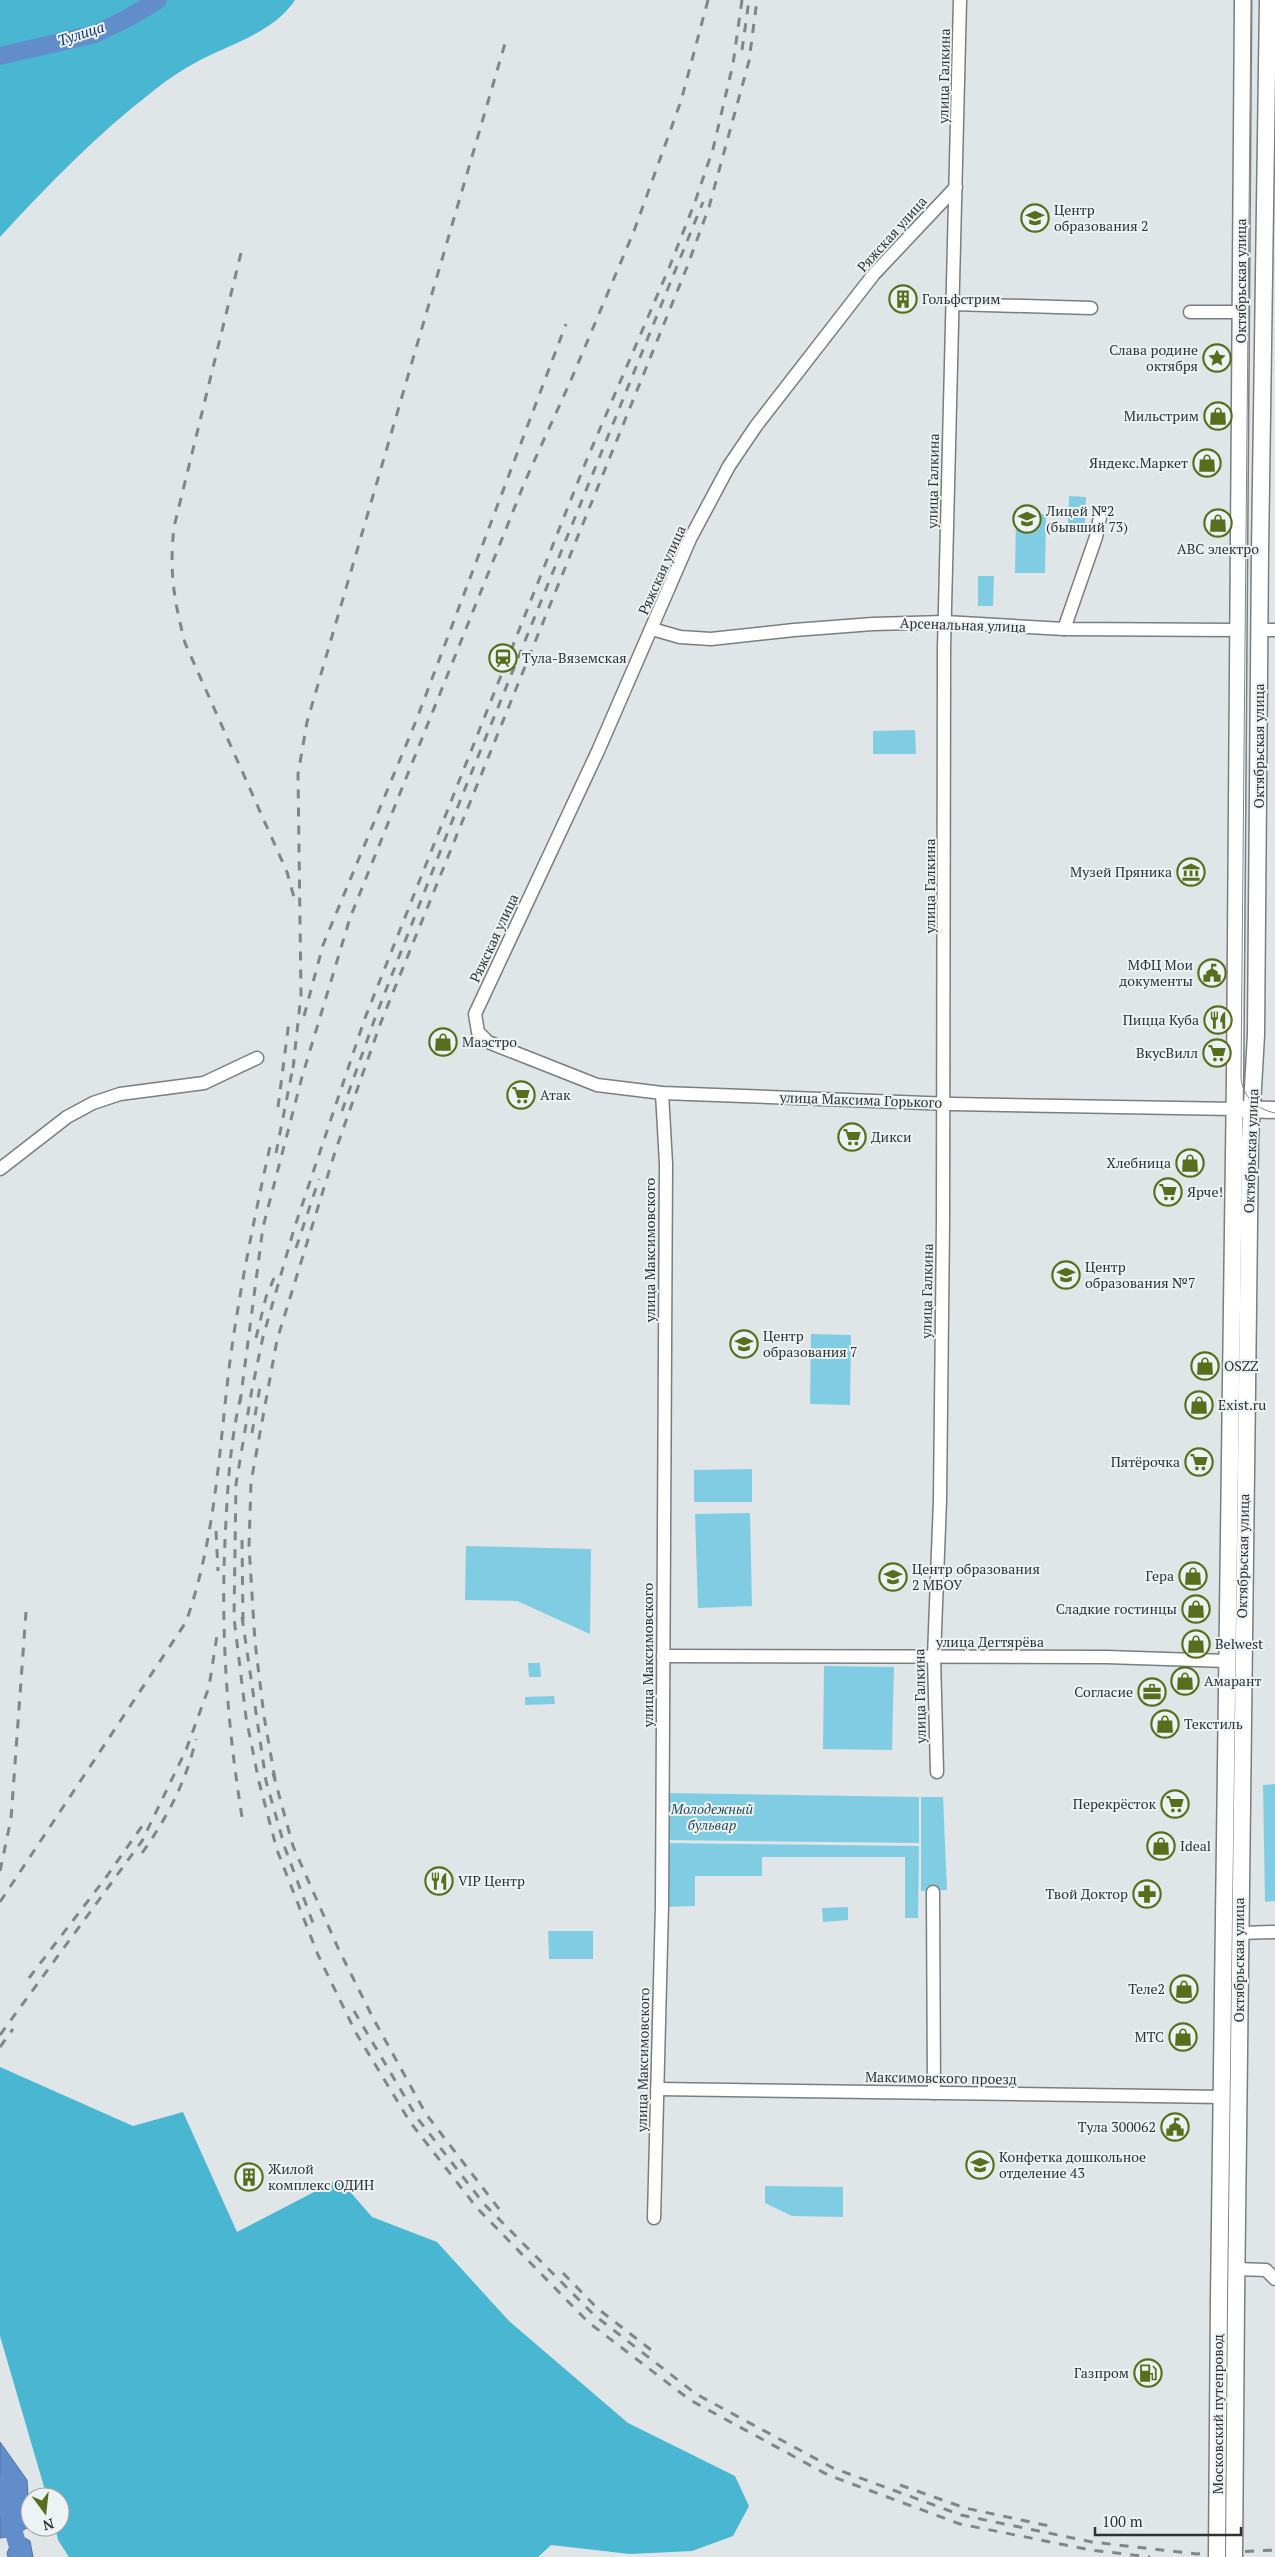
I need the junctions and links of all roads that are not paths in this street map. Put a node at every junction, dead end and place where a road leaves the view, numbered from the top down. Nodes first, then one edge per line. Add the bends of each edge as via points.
1 (960, 0) edge
2 (1243, 0) edge
3 (1268, 0) edge
4 (956, 188) junction
5 (953, 304) junction
6 (1091, 308) dead end
7 (1190, 312) dead end
8 (1241, 312) junction
9 (1269, 312) edge
10 (1100, 517) dead end
11 (945, 622) junction
12 (652, 629) junction
13 (1064, 629) junction
14 (1238, 630) junction
15 (1267, 630) edge
16 (475, 1014) joint
17 (257, 1058) dead end
18 (662, 1093) junction
19 (941, 1103) junction
20 (1235, 1109) junction
21 (1251, 1109) junction
22 (1275, 1110) edge
23 (0, 1169) edge
24 (662, 1656) junction
25 (934, 1657) junction
26 (1227, 1661) junction
27 (936, 1772) dead end
28 (933, 1892) dead end
29 (1232, 1907) junction
30 (1275, 1932) edge
31 (1232, 1933) junction
32 (658, 2089) junction
33 (934, 2093) junction
34 (1223, 2097) junction
35 (654, 2218) dead end
36 (1236, 2269) junction
37 (1275, 2279) edge
38 (1219, 2301) joint
39 (1236, 2301) joint
40 (1217, 2557) edge
41 (1234, 2557) edge

1 - 4 street, улица Галкина
2 - 8 main road, Октябрьская улица
3 - 9 main road, Октябрьская улица
4 - 5 street, улица Галкина
4 - 12 street, Ряжская улица via 879,268 734,458 690,540
5 - 6 street
5 - 11 street, улица Галкина
7 - 8 street
8 - 9 main road
8 - 14 main road, Октябрьская улица
9 - 15 main road, Октябрьская улица
10 - 13 street
11 - 12 street, Арсенальная улица via 804,629 711,639 680,637
11 - 13 street, Арсенальная улица
11 - 19 street, улица Галкина
12 - 16 street, Ряжская улица
13 - 14 street, Арсенальная улица
14 - 15 main road, Арсенальная улица
14 - 20 main road, Октябрьская улица
15 - 21 main road, Октябрьская улица via 1256,1035
16 - 18 street, улица Максима Горького via 478,1032 488,1042 597,1085
17 - 23 street via 199,1084 120,1094 93,1103 67,1117
18 - 19 street, улица Максима Горького
18 - 24 street, улица Максимовского via 666,1164
19 - 20 street, улица Максима Горького
19 - 25 street, улица Галкина via 940,1500
20 - 21 main road, улица Максима Горького
20 - 26 main road, Октябрьская улица
21 - 22 main road, улица Максима Горького
21 - 29 main road, Октябрьская улица
24 - 25 street, улица Дегтярёва
24 - 32 street, улица Максимовского
25 - 26 street, улица Дегтярёва
25 - 27 street, улица Галкина
26 - 29 main road, Октябрьская улица
28 - 33 street
29 - 31 main road, Октябрьская улица
30 - 31 street
31 - 34 main road, Октябрьская улица
31 - 36 main road, Октябрьская улица
32 - 33 street, Максимовского проезд
32 - 35 street, улица Максимовского
33 - 34 street, Максимовского проезд
34 - 38 main road, Октябрьская улица
36 - 37 street via 1266,2270
36 - 39 main road, Октябрьская улица
38 - 40 main road, Московский путепровод, bridge
39 - 41 main road, Московский путепровод, bridge

